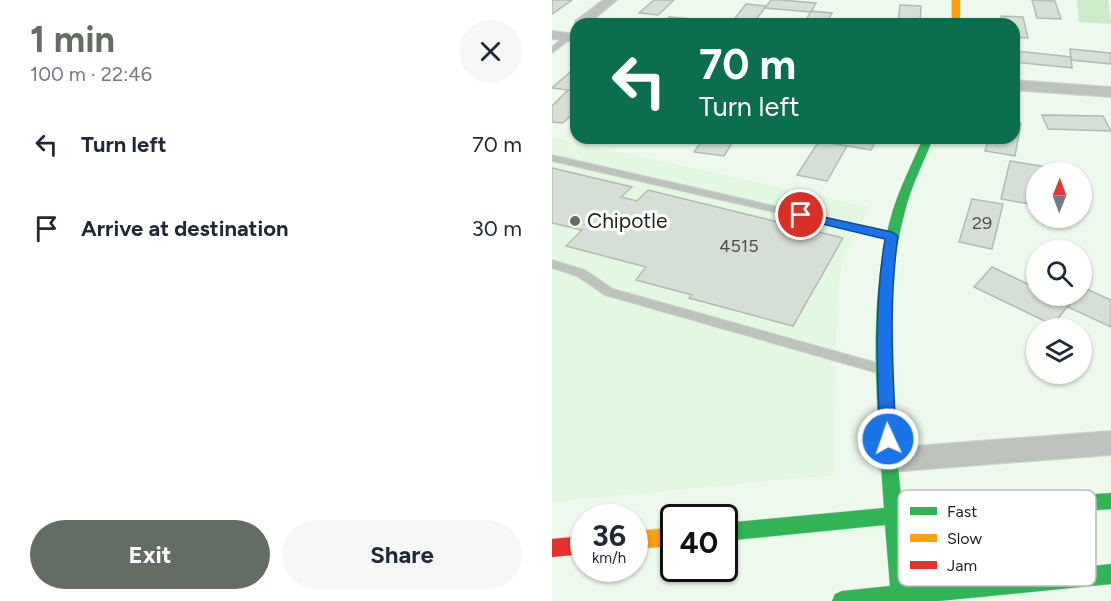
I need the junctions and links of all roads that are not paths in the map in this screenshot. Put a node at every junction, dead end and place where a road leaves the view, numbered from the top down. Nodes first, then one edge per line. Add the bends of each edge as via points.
1 (611, 0) edge
2 (956, 0) edge
3 (588, 18) edge
4 (956, 18) edge
5 (567, 35) edge
6 (552, 51) edge
7 (1020, 85) edge
8 (1111, 92) edge
9 (925, 144) edge
10 (552, 158) edge
11 (892, 236) junction
12 (552, 264) edge
13 (883, 370) junction
14 (1111, 443) edge
15 (889, 460) junction
16 (1111, 501) edge
17 (1096, 502) edge
18 (894, 516) junction
19 (898, 516) edge
20 (738, 531) edge
21 (570, 546) edge
22 (552, 548) edge
23 (898, 563) edge
24 (1111, 574) edge
25 (1096, 576) edge
26 (1006, 586) edge
27 (901, 598) edge
28 (842, 601) edge

1 - 3 street
2 - 4 street
5 - 6 lane
7 - 8 street
9 - 11 street
10 - 11 lane
11 - 13 street via 886,276
12 - 13 lane via 581,273 609,292
13 - 15 street
14 - 15 street
15 - 18 street
16 - 17 street
18 - 19 street
18 - 20 street
18 - 23 street
21 - 22 street
24 - 25 street
26 - 27 street
27 - 28 street

